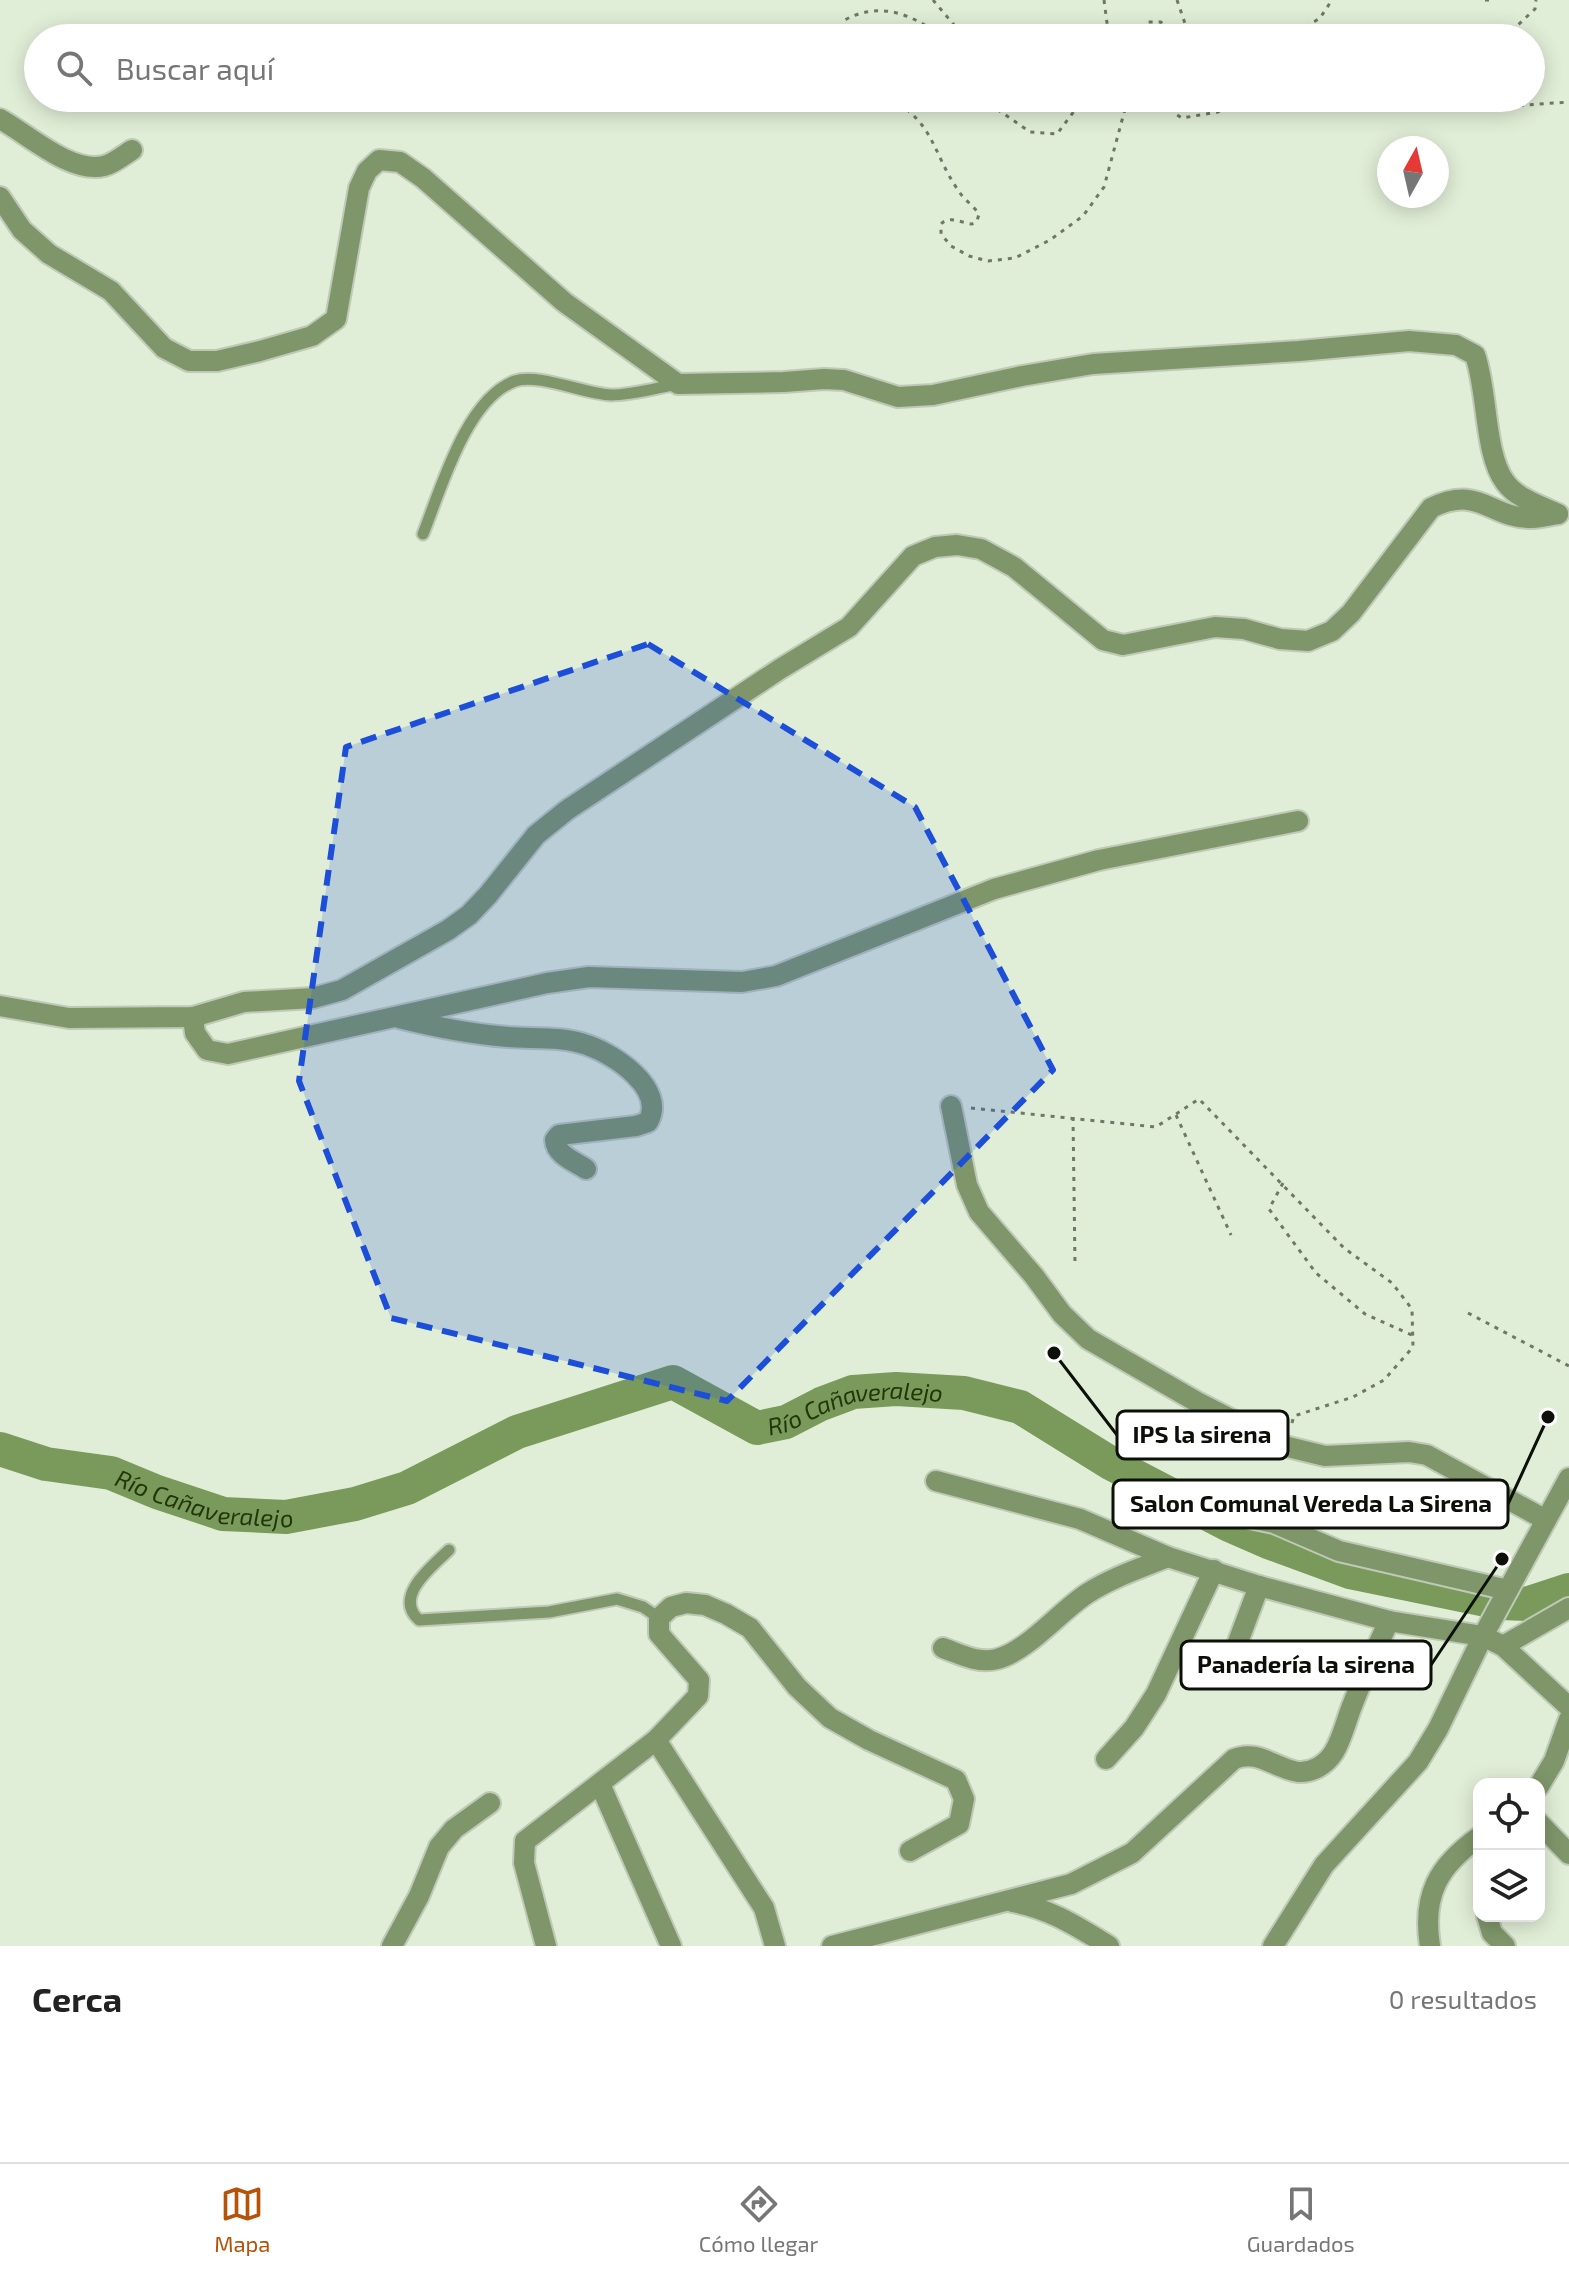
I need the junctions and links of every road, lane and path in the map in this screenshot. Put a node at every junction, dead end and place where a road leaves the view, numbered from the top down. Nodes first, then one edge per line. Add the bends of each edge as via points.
1 (933, 0) edge
2 (1104, 0) edge
3 (1177, 0) edge
4 (1332, 0) edge
5 (1536, 0) edge
6 (843, 24) edge
7 (924, 24) edge
8 (953, 24) edge
9 (1107, 24) edge
10 (1185, 24) edge
11 (1311, 24) edge
12 (1519, 24) edge
13 (1569, 102) edge
14 (1545, 104) edge
15 (910, 112) edge
16 (1003, 112) edge
17 (1074, 112) edge
18 (1124, 112) edge
19 (1174, 112) edge
20 (1218, 112) edge
21 (0, 119) edge
22 (132, 150) dead end
23 (0, 197) edge
24 (678, 384) junction
25 (1563, 512) edge
26 (423, 534) dead end
27 (1298, 821) dead end
28 (0, 1006) edge
29 (193, 1017) junction
30 (395, 1017) junction
31 (951, 1106) joint
32 (1176, 1115) junction
33 (1073, 1117) junction
34 (586, 1169) dead end
35 (1283, 1183) junction
36 (1231, 1235) dead end
37 (1075, 1264) dead end
38 (1468, 1313) dead end
39 (1414, 1336) junction
40 (1569, 1366) edge
41 (1294, 1416) dead end
42 (1569, 1478) edge
43 (936, 1481) dead end
44 (1250, 1518) dead end
45 (1546, 1520) junction
46 (449, 1550) dead end
47 (1168, 1557) junction
48 (1214, 1570) junction
49 (1259, 1586) junction
50 (1510, 1586) junction
51 (1569, 1608) edge
52 (659, 1618) junction
53 (1389, 1621) junction
54 (1487, 1628) junction
55 (1503, 1646) junction
56 (943, 1648) dead end
57 (1229, 1666) dead end
58 (1569, 1707) edge
59 (1569, 1719) edge
60 (656, 1740) junction
61 (1106, 1759) dead end
62 (1544, 1778) edge
63 (600, 1784) junction
64 (490, 1803) dead end
65 (1545, 1829) edge
66 (1473, 1842) edge
67 (910, 1851) dead end
68 (1569, 1854) edge
69 (1006, 1902) junction
70 (1489, 1922) edge
71 (392, 1946) edge
72 (546, 1946) edge
73 (671, 1946) edge
74 (775, 1946) edge
75 (832, 1946) edge
76 (1109, 1946) edge
77 (1273, 1946) edge
78 (1430, 1946) edge
79 (1505, 1946) edge

1 - 8 path
2 - 9 path
3 - 10 path
4 - 11 path
5 - 12 path via 1535,9
6 - 7 path via 858,11 873,8
13 - 14 path
15 - 18 path via 931,135 959,193 979,214 972,224 944,220 941,234 951,246 988,261 1015,258 1083,216 1104,187
16 - 17 path via 1030,132 1057,134
19 - 20 path via 1182,118
21 - 22 street via 80,166 105,166
23 - 24 street via 22,230 49,254 111,291 164,348 189,361 217,361 312,336 336,319 359,188 379,160 400,162 564,302
24 - 25 street via 844,380 898,397 1093,364 1409,341 1456,345 1475,355 1494,456 1505,483 1528,500
24 - 26 lane via 612,395 547,381 516,381 485,402 465,430
25 - 29 street via 1531,518 1474,499 1450,499 1431,508 1351,613 1332,631 1308,641 1215,627 1123,645 1103,640 1014,567 981,549 935,547 913,556 849,627 546,826 488,895 448,930 342,990 313,998 244,1002
27 - 30 street via 1099,860 994,889 776,976 742,982 589,977
28 - 29 street via 69,1018
29 - 30 street via 195,1033 207,1050 228,1054
30 - 34 street via 467,1033 585,1044 628,1067 652,1100 653,1113 648,1122 636,1126 559,1135 555,1147
31 - 33 path
31 - 45 street via 967,1185 979,1212 1088,1339 1284,1446 1325,1456 1427,1455
32 - 33 path via 1156,1127
32 - 35 path via 1199,1099
32 - 36 path
33 - 37 path
35 - 39 path via 1344,1248 1392,1283 1412,1309
35 - 39 path via 1269,1209 1316,1273 1365,1314
38 - 40 path
39 - 41 path via 1413,1347 1384,1380 1353,1397
42 - 45 street
43 - 47 street via 1080,1519
44 - 50 street via 1339,1551
45 - 50 street
46 - 52 lane via 412,1591 409,1605 419,1620 549,1612 617,1599
47 - 48 street
47 - 56 street via 1116,1577 997,1659 977,1660
48 - 49 street
48 - 61 street via 1156,1694
49 - 53 street
49 - 57 street
50 - 54 street
51 - 55 street
52 - 60 street via 659,1634 699,1680 698,1696
52 - 67 street via 686,1603 726,1614 750,1628 797,1687 830,1718 956,1780 964,1799 959,1824
53 - 54 street
53 - 69 street via 1334,1753 1318,1769 1300,1772 1256,1755 1234,1759 1132,1853 1071,1884
54 - 55 street
54 - 77 street via 1418,1762 1324,1865
55 - 58 street
59 - 62 street
60 - 63 street
60 - 74 street via 764,1908
63 - 72 street via 525,1841 524,1863
63 - 73 street
64 - 71 street via 439,1847
65 - 68 street
66 - 78 street via 1449,1861 1432,1890 1426,1922
69 - 75 street
69 - 76 street via 1068,1920
70 - 79 street

